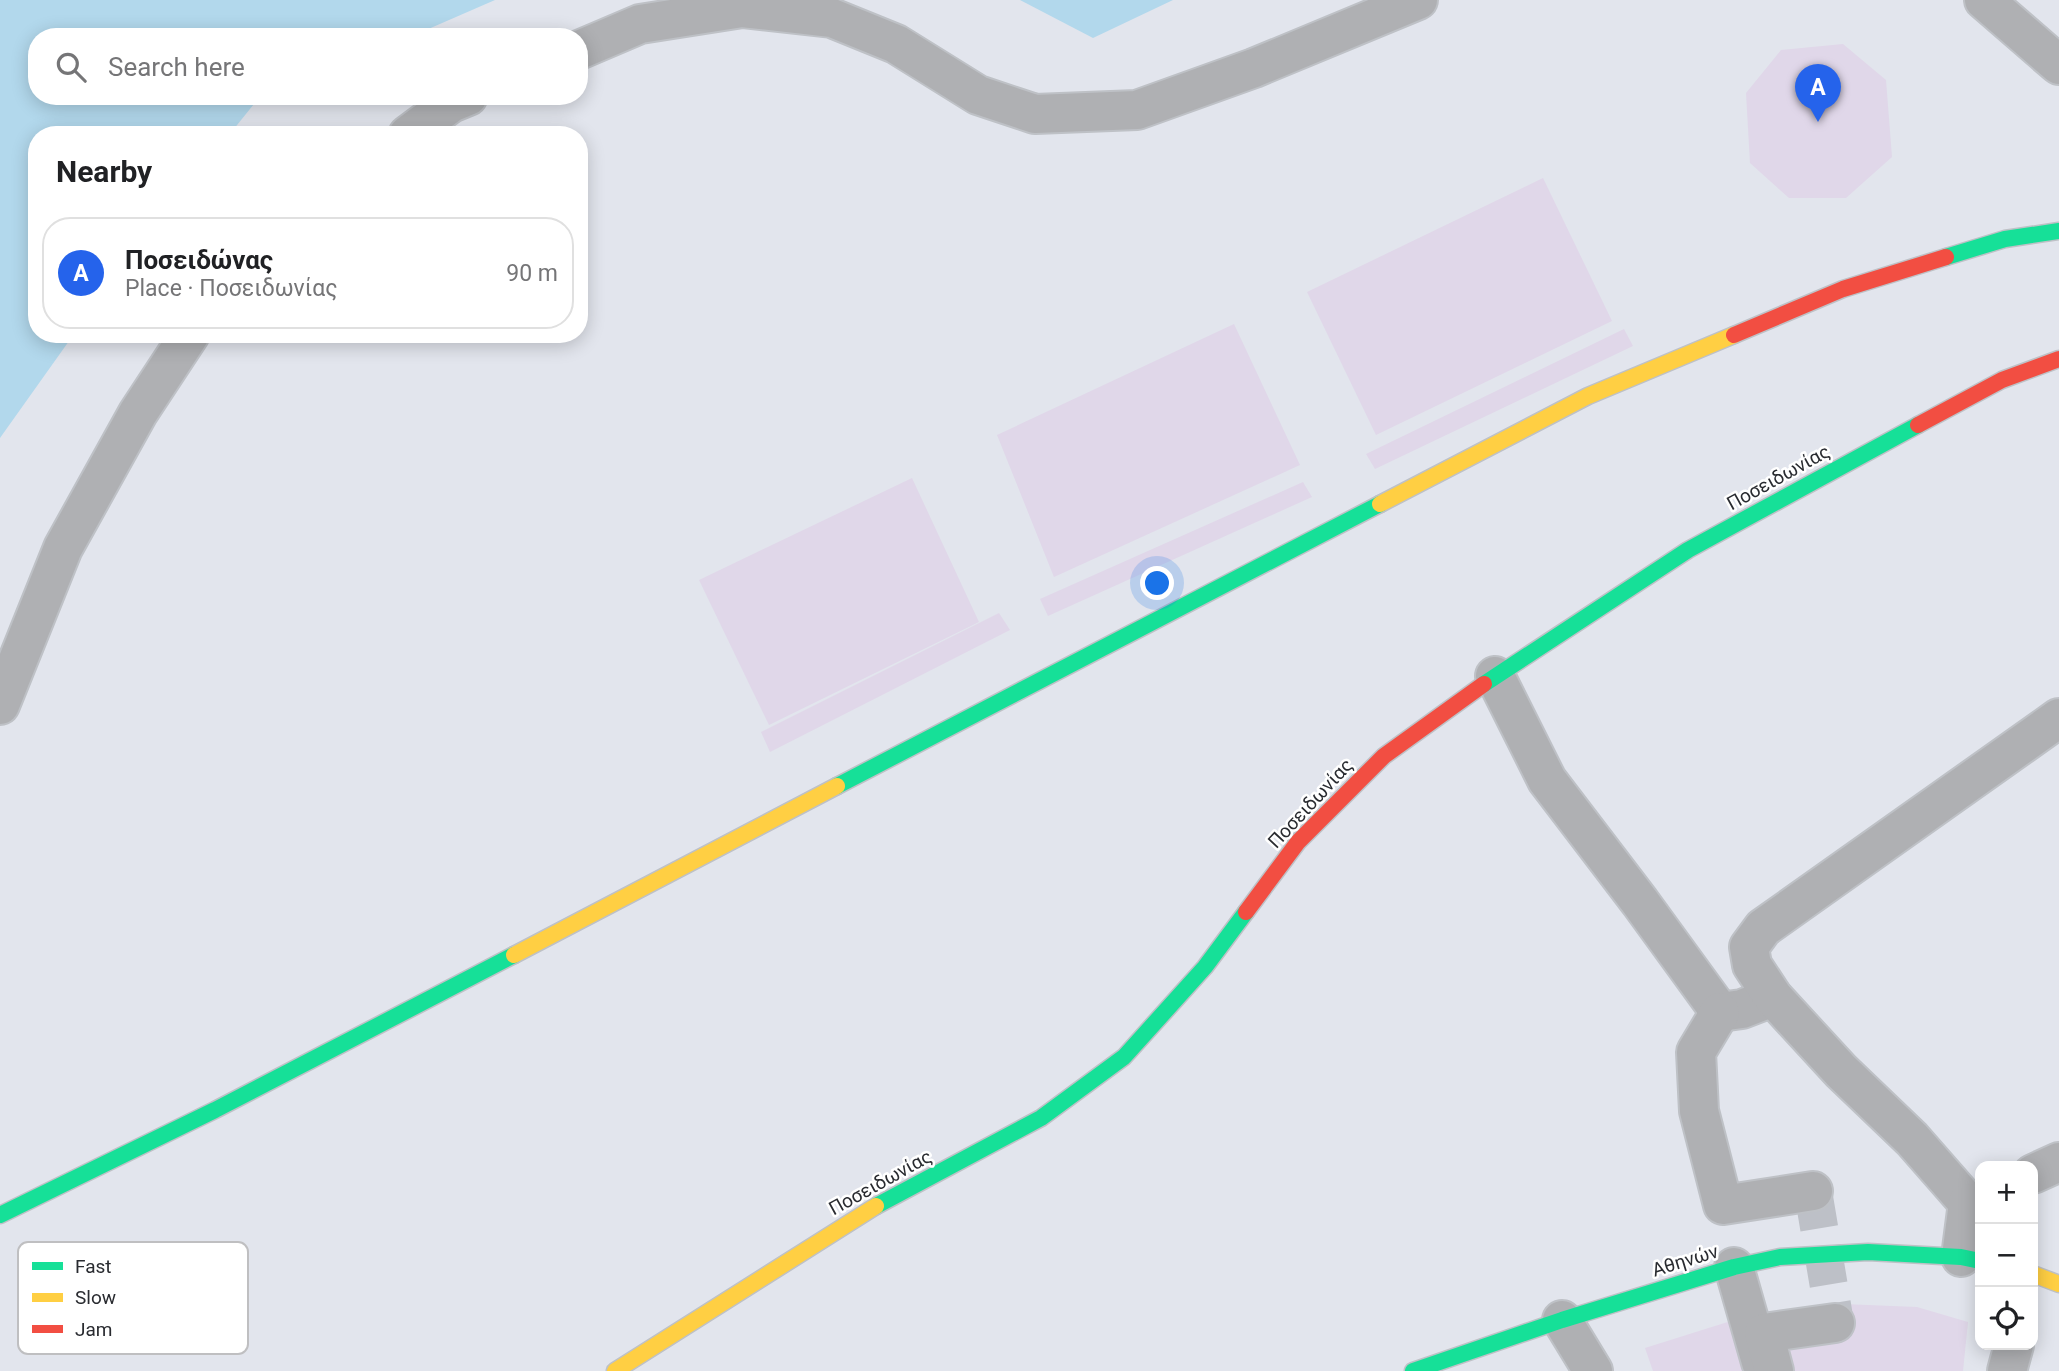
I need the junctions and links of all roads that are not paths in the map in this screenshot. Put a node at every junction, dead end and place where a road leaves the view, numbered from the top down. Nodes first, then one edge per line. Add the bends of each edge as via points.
1 (1418, 0) edge
2 (1984, 0) edge
3 (588, 46) edge
4 (2059, 65) edge
5 (448, 105) edge
6 (420, 126) edge
7 (2059, 231) edge
8 (184, 343) edge
9 (2059, 359) edge
10 (1495, 676) junction
11 (0, 705) edge
12 (2059, 718) edge
13 (1773, 997) junction
14 (1720, 1012) junction
15 (2059, 1162) edge
16 (2038, 1172) edge
17 (1813, 1191) dead end
18 (1974, 1200) edge
19 (0, 1215) edge
20 (1971, 1259) edge
21 (1734, 1267) junction
22 (1562, 1320) junction
23 (1835, 1323) dead end
24 (2013, 1350) edge
25 (615, 1371) edge
26 (1412, 1371) edge
27 (1593, 1371) edge
28 (1764, 1371) edge
29 (1774, 1371) edge
30 (2007, 1371) edge

1 - 3 street via 1138,110 1035,114 978,95 895,44 832,18 742,8 640,24
2 - 4 street
5 - 6 street
7 - 19 street via 2005,239 1843,289 1588,396 215,1110
8 - 11 street via 138,414 63,548
9 - 10 street, Ποσειδωνίας via 2002,380 1688,550
10 - 14 street via 1547,780
10 - 25 street, Ποσειδωνίας via 1384,755 1298,842 1205,967 1124,1057 1041,1118 863,1213
12 - 13 street via 1763,928 1749,947 1752,965
13 - 14 street
13 - 18 street via 1841,1071
14 - 17 street via 1696,1052 1699,1111 1724,1205
15 - 16 street
18 - 20 street
20 - 21 street, Αθηνών via 1868,1252 1780,1257
21 - 22 street, Αθηνών
21 - 28 street
22 - 26 street, Αθηνών
22 - 27 street
23 - 29 street via 1764,1333
24 - 30 street

